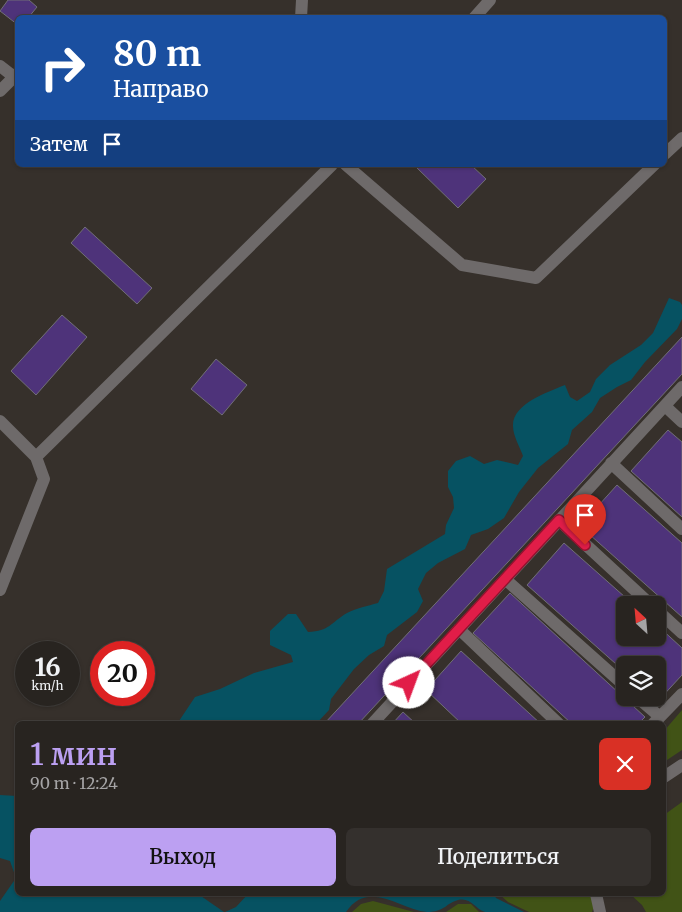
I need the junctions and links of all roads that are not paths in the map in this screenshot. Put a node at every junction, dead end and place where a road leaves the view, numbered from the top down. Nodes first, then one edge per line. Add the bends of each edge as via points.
1 (302, 0) edge
2 (490, 0) edge
3 (301, 15) edge
4 (477, 15) edge
5 (0, 66) edge
6 (15, 76) edge
7 (15, 78) edge
8 (0, 91) edge
9 (682, 138) edge
10 (667, 152) edge
11 (330, 167) edge
12 (348, 167) edge
13 (652, 167) edge
14 (682, 387) edge
15 (665, 406) junction
16 (0, 421) edge
17 (682, 422) edge
18 (36, 457) junction
19 (612, 463) junction
20 (559, 520) junction
21 (682, 529) edge
22 (505, 579) junction
23 (0, 590) edge
24 (641, 596) edge
25 (666, 618) edge
26 (459, 629) junction
27 (682, 633) edge
28 (616, 678) edge
29 (682, 694) edge
30 (645, 706) edge
31 (656, 720) edge
32 (375, 721) edge
33 (556, 721) edge
34 (682, 765) edge
35 (666, 776) edge
36 (596, 896) edge
37 (600, 912) edge

1 - 3 lane
2 - 4 lane
5 - 6 lane
7 - 8 lane
9 - 10 lane
11 - 18 lane
12 - 13 lane via 462,265 536,278
14 - 15 lane
15 - 17 lane
15 - 19 lane
16 - 18 lane
18 - 23 lane via 44,479
19 - 20 lane
19 - 21 lane
20 - 22 lane
20 - 24 lane
22 - 26 lane
22 - 28 lane
25 - 27 lane
26 - 32 lane
26 - 33 lane
29 - 31 lane
30 - 31 lane
34 - 35 lane
36 - 37 lane

